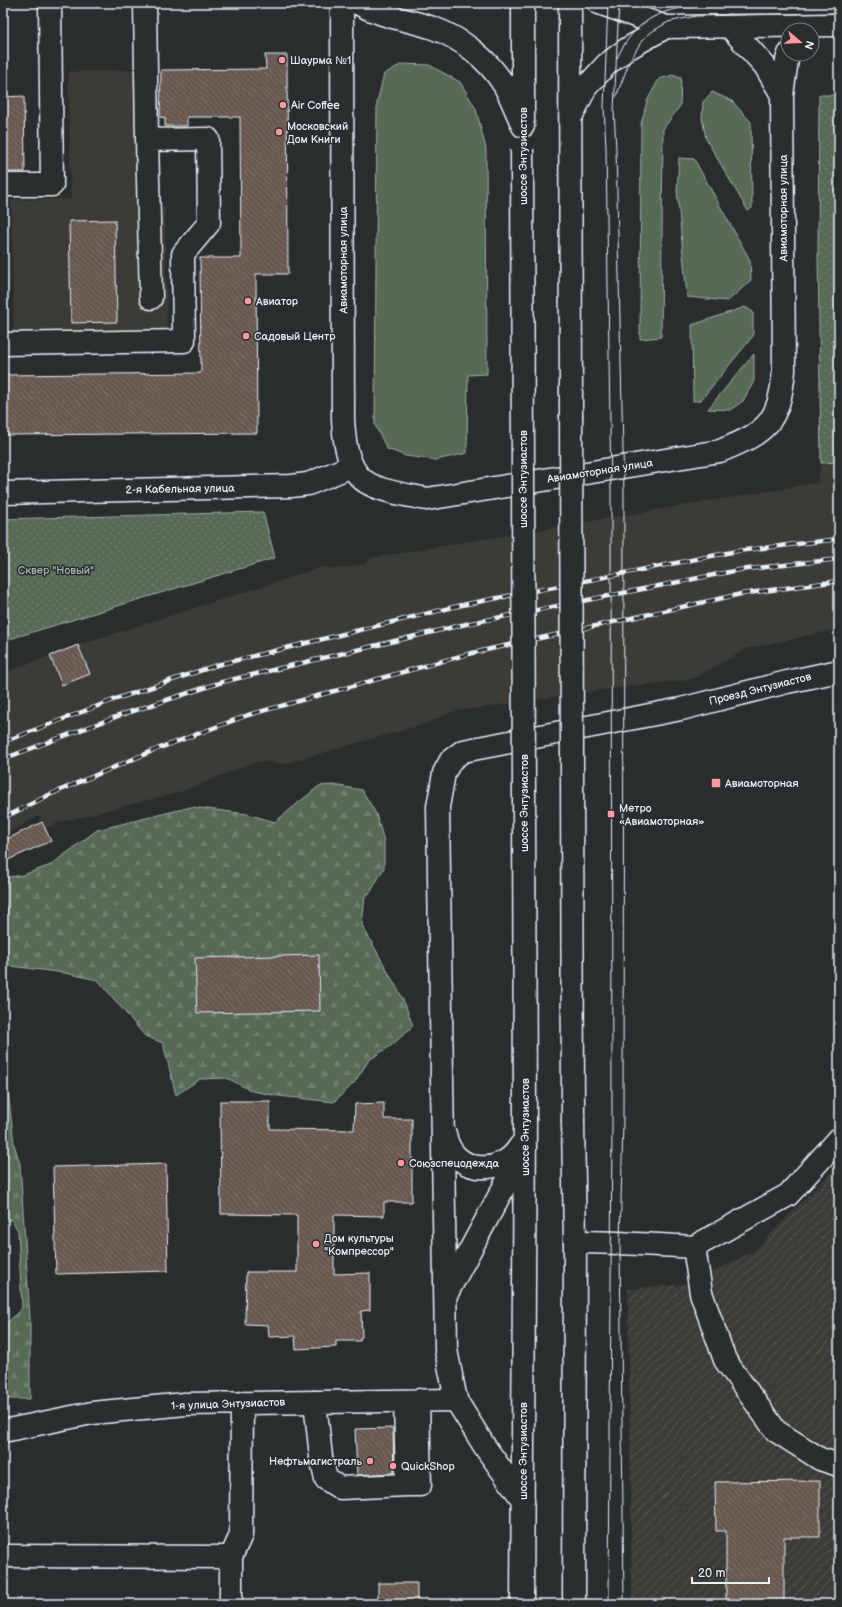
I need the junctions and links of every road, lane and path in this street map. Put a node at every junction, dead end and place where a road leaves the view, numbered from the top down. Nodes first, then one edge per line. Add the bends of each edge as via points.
1 (50, 3) edge
2 (145, 3) edge
3 (342, 3) edge
4 (357, 3) edge
5 (523, 3) edge
6 (570, 3) edge
7 (599, 3) edge
8 (839, 25) edge
9 (666, 26) junction
10 (730, 26) junction
11 (780, 27) edge
12 (820, 27) edge
13 (787, 62) edge
14 (782, 95) junction
15 (570, 120) junction
16 (523, 126) junction
17 (147, 140) junction
18 (3, 185) edge
19 (151, 298) dead end
20 (3, 344) edge
21 (352, 466) junction
22 (3, 493) edge
23 (839, 671) edge
24 (443, 1127) junction
25 (525, 1132) junction
26 (839, 1139) edge
27 (574, 1242) junction
28 (694, 1247) junction
29 (445, 1296) junction
30 (456, 1400) junction
31 (412, 1401) junction
32 (315, 1402) junction
33 (242, 1403) junction
34 (3, 1431) edge
35 (839, 1466) edge
36 (523, 1500) junction
37 (3, 1556) edge
38 (231, 1557) junction
39 (231, 1604) edge
40 (522, 1604) edge
41 (574, 1604) edge

1 - 18 main road via 52,185
2 - 17 main road
3 - 21 main road, Авиамоторная улица via 343,419
4 - 16 main road via 372,12 433,28 471,49 486,62 504,85
5 - 16 main road, шоссе Энтузиастов
6 - 15 main road
7 - 9 main road
8 - 12 main road
9 - 10 main road
9 - 15 main road via 607,64 586,87
10 - 11 main road
10 - 14 main road, Авиамоторная улица via 765,66
13 - 14 main road, Авиамоторная улица
14 - 21 main road, Авиамоторная улица via 784,370 780,400 775,413 763,430 720,451 427,498 385,490 368,483 358,476
15 - 27 main road, bridge
16 - 25 main road, шоссе Энтузиастов, bridge
17 - 19 main road
17 - 20 main road via 208,139 209,223 183,254 184,341
21 - 22 main road, 2-я Кабельная улица via 308,484 291,486
23 - 24 main road, Проезд Энтузиастов via 681,709 463,751 451,760 444,773 438,806
24 - 25 main road via 446,1141 453,1154 464,1163 477,1168 492,1168 505,1163 516,1154
24 - 29 main road, Проезд Энтузиастов
25 - 29 main road
25 - 36 main road, шоссе Энтузиастов
26 - 28 main road via 788,1195
27 - 28 main road
27 - 41 main road
28 - 35 main road via 701,1293 725,1360 776,1431 820,1459
29 - 30 main road, Проезд Энтузиастов via 446,1350
30 - 31 main road, 1-я улица Энтузиастов
30 - 36 main road via 485,1447
31 - 32 main road, 1-я улица Энтузиастов
31 - 32 main road via 407,1485 340,1488 326,1479
32 - 33 main road, 1-я улица Энтузиастов
33 - 34 main road, 1-я улица Энтузиастов via 185,1404 92,1413
33 - 38 main road via 241,1535
36 - 40 main road, шоссе Энтузиастов
37 - 38 main road
38 - 39 main road

